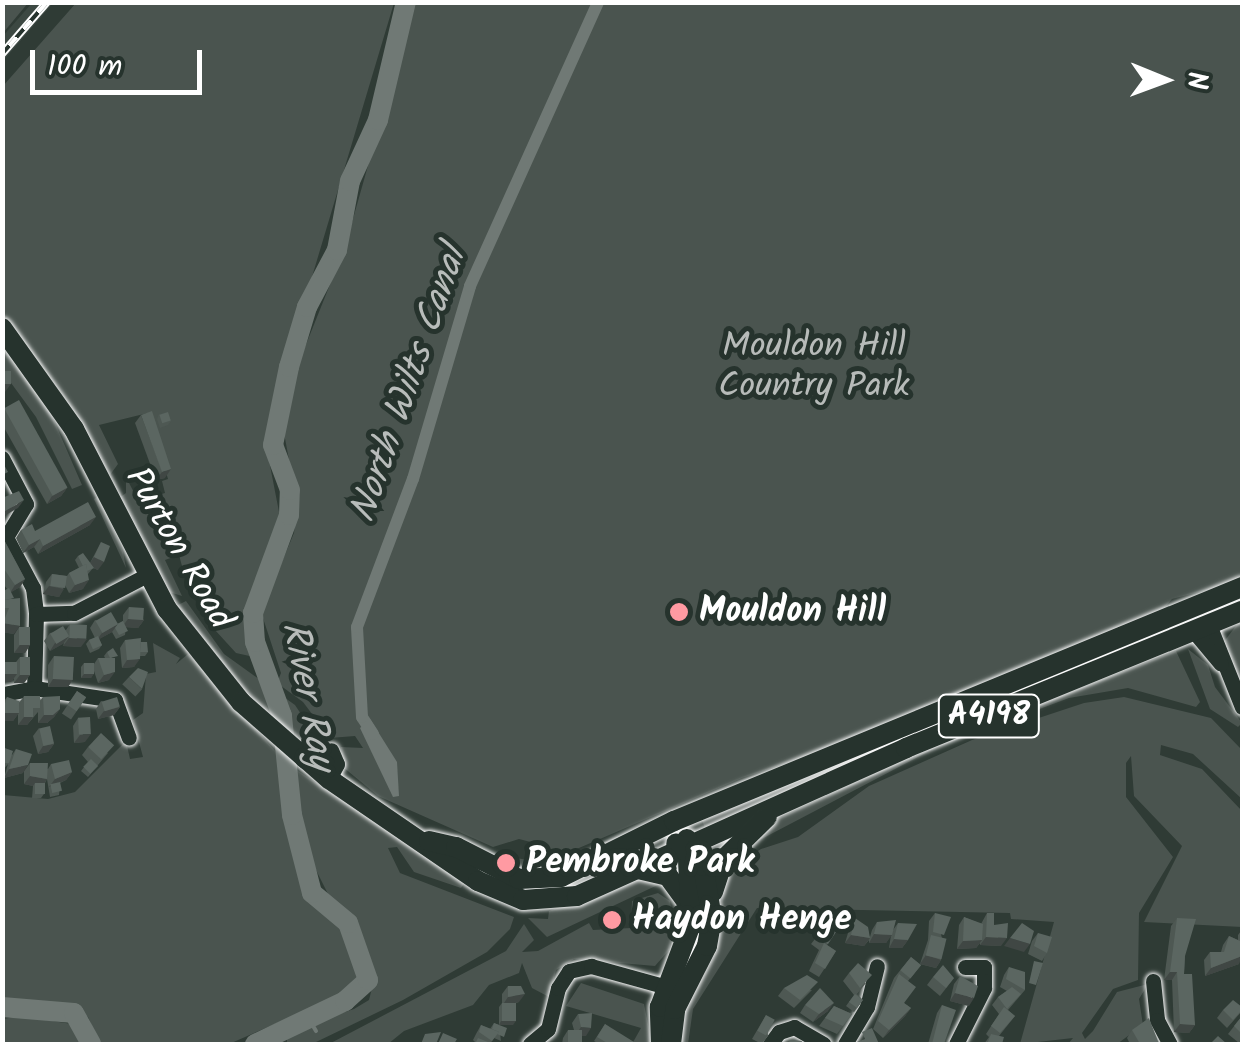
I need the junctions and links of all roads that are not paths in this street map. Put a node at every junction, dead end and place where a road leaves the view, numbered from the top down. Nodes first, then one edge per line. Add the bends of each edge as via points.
1 (2, 328) edge
2 (2, 458) edge
3 (4, 535) edge
4 (147, 575) junction
5 (1242, 587) edge
6 (1242, 602) edge
7 (1242, 611) edge
8 (36, 614) junction
9 (1197, 618) junction
10 (34, 688) junction
11 (2, 694) edge
12 (1242, 707) edge
13 (129, 738) dead end
14 (332, 750) dead end
15 (329, 778) junction
16 (784, 802) junction
17 (703, 809) junction
18 (429, 841) junction
19 (686, 847) junction
20 (589, 866) junction
21 (638, 869) junction
22 (712, 898) junction
23 (692, 910) junction
24 (877, 966) dead end
25 (964, 967) dead end
26 (1152, 981) dead end
27 (675, 989) junction
28 (530, 1044) edge
29 (661, 1044) edge
30 (671, 1044) edge
31 (770, 1044) edge
32 (824, 1044) edge
33 (844, 1044) edge
34 (956, 1044) edge
35 (1170, 1044) edge

1 - 4 main road, Purton Road via 62,408
2 - 3 street via 27,507
3 - 8 street via 32,588
4 - 8 street via 74,613
4 - 15 main road, Purton Road via 197,650 280,739
5 - 9 main road, A4198
6 - 9 main road
7 - 9 main road, A4198
8 - 10 street
9 - 12 street
9 - 16 main road, A4198
9 - 17 main road, A4198 via 1096,648
10 - 11 street
10 - 13 street via 52,695 108,696 128,709
14 - 15 street via 337,764
15 - 18 main road, Purton Road
16 - 19 main road, A4198
16 - 22 main road via 724,859
17 - 19 main road via 689,828
17 - 20 main road, Purton Road via 606,851
18 - 20 main road, Purton Road via 456,846 519,879 549,880
18 - 21 main road, Purton Road via 472,877 523,900 577,896
19 - 20 main road, Purton Road via 660,842
19 - 21 main road, Purton Road
19 - 22 main road via 704,866
19 - 23 main road
21 - 23 main road via 668,876
22 - 27 main road via 706,946
23 - 27 main road
24 - 33 street via 868,1007
25 - 34 street via 984,967 984,988
26 - 35 street via 1148,1006
27 - 28 street via 591,966 569,971 548,1030
27 - 29 main road via 658,1022
27 - 30 main road
31 - 32 street via 794,1027

